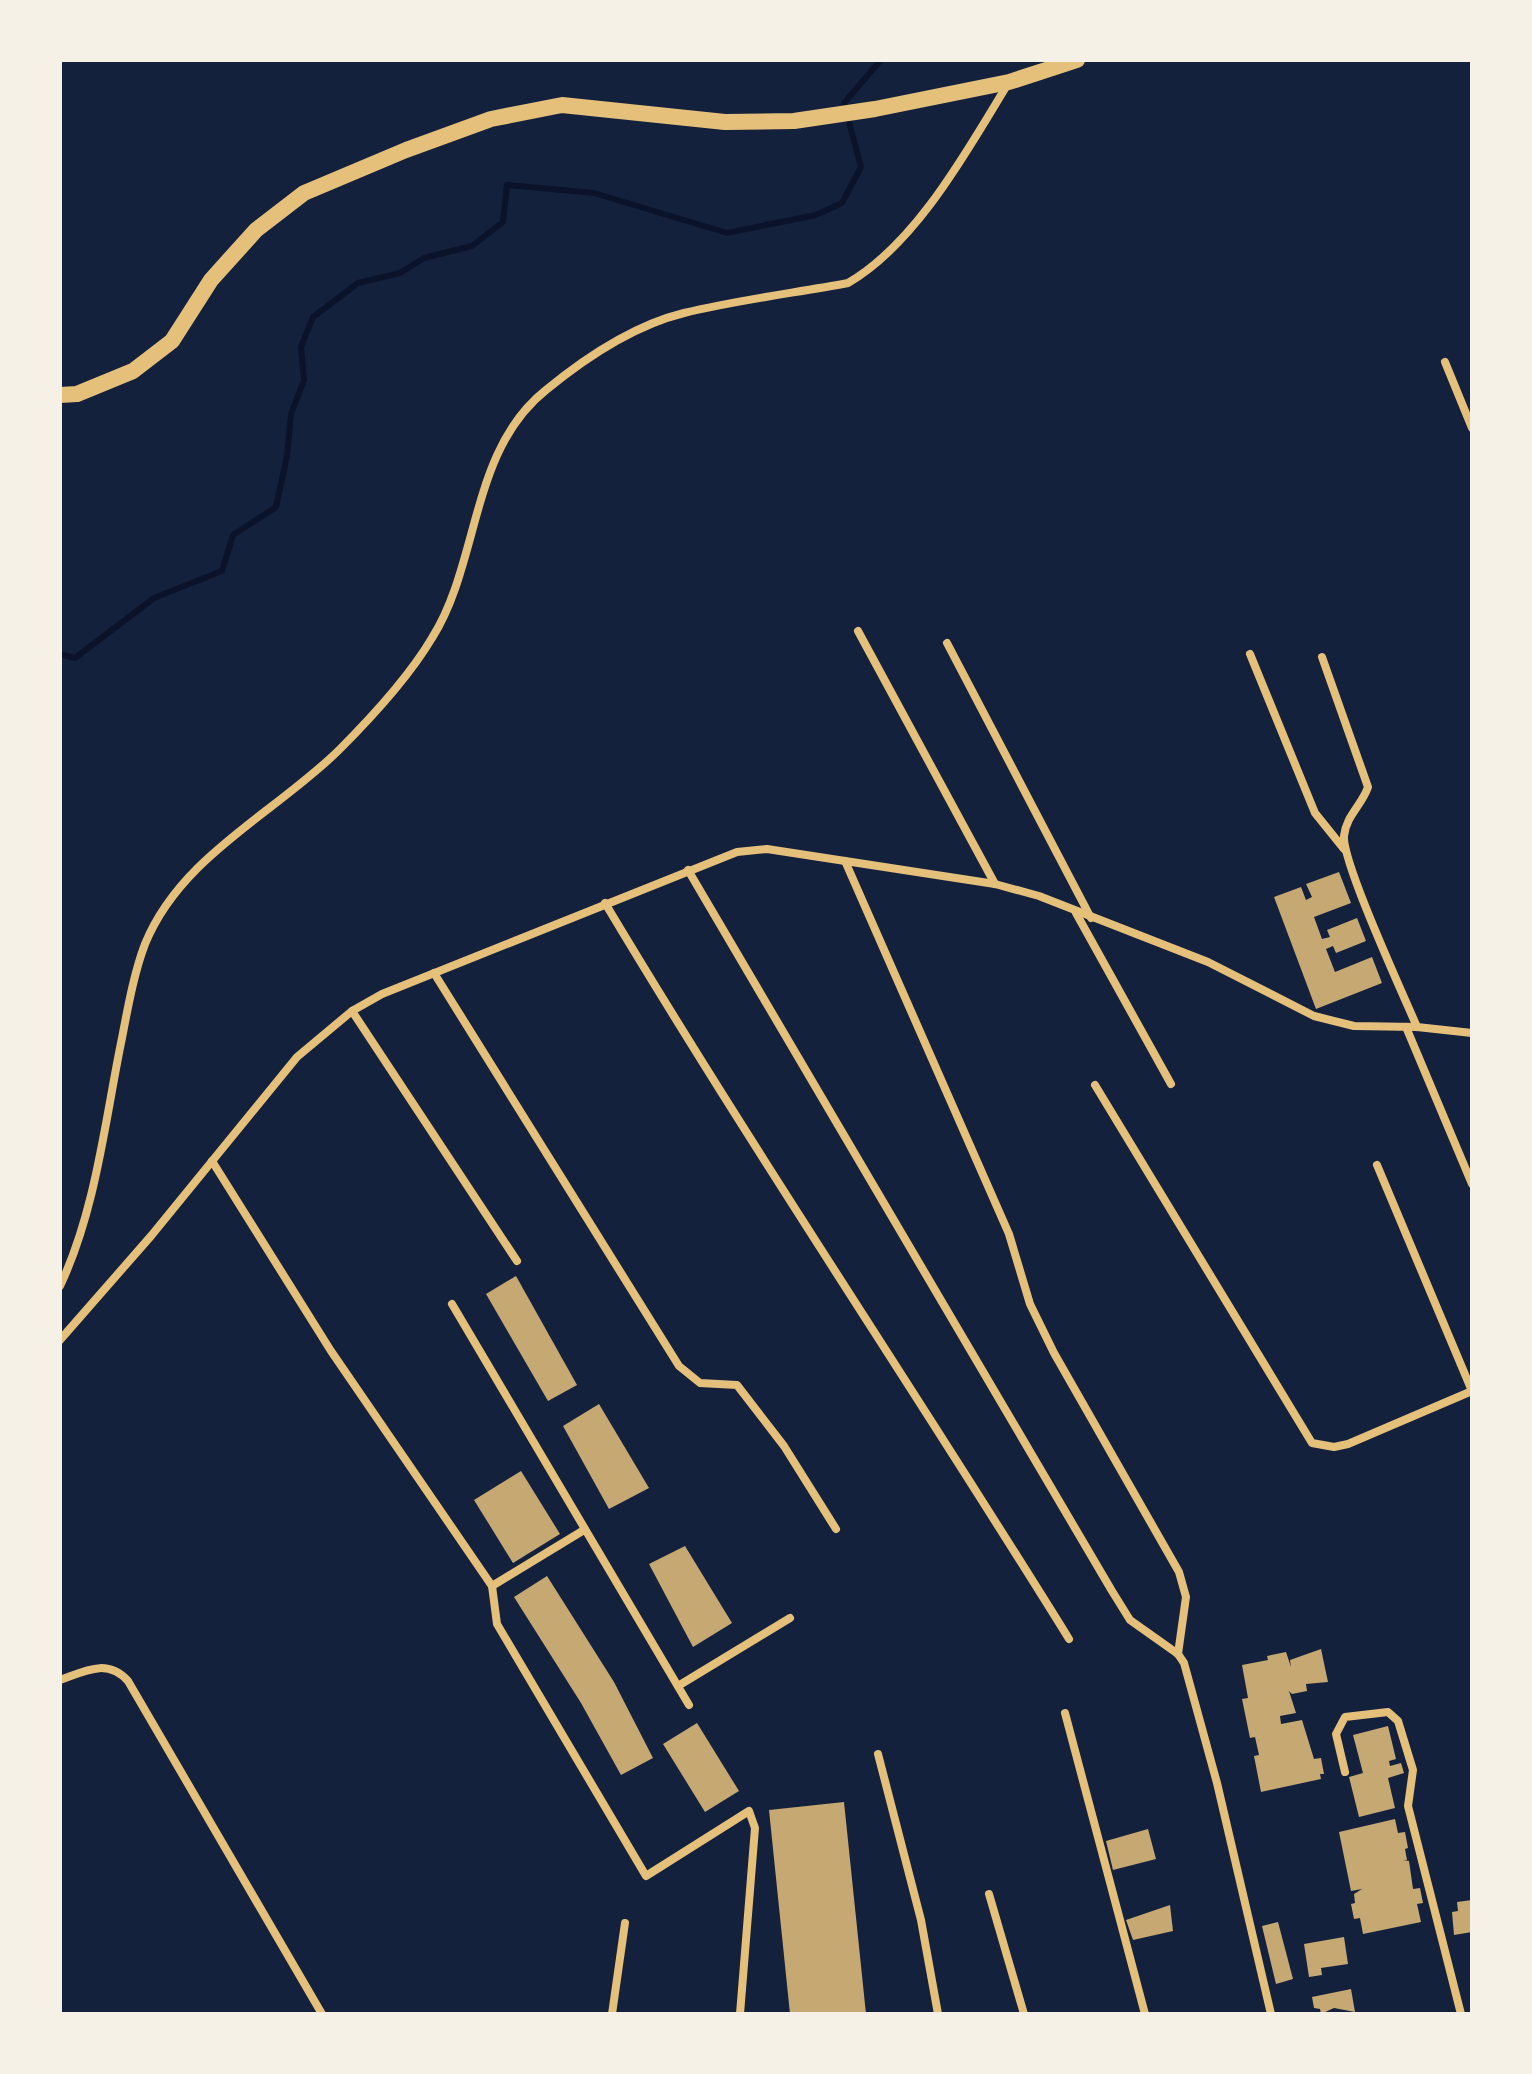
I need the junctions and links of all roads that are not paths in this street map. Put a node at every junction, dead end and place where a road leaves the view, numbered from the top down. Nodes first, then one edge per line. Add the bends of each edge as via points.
1 (1076, 60) edge
2 (1009, 82) junction
3 (1445, 362) dead end
4 (60, 395) edge
5 (1472, 428) edge
6 (858, 631) dead end
7 (947, 643) dead end
8 (1250, 654) dead end
9 (1322, 657) dead end
10 (1344, 849) junction
11 (845, 861) junction
12 (688, 870) junction
13 (995, 884) junction
14 (605, 903) junction
15 (1075, 912) junction
16 (1091, 918) junction
17 (434, 973) junction
18 (352, 1011) junction
19 (1406, 1027) junction
20 (1417, 1027) junction
21 (1472, 1033) edge
22 (1171, 1084) dead end
23 (1095, 1085) dead end
24 (212, 1161) junction
25 (1377, 1165) dead end
26 (1472, 1184) edge
27 (517, 1261) dead end
28 (60, 1286) edge
29 (452, 1304) dead end
30 (60, 1340) edge
31 (1472, 1391) edge
32 (836, 1529) dead end
33 (584, 1530) junction
34 (492, 1586) junction
35 (790, 1618) dead end
36 (1069, 1639) dead end
37 (1178, 1654) junction
38 (60, 1680) edge
39 (678, 1686) junction
40 (689, 1705) dead end
41 (1065, 1713) dead end
42 (878, 1754) dead end
43 (1345, 1772) dead end
44 (989, 1894) dead end
45 (625, 1923) dead end
46 (322, 2014) edge
47 (612, 2014) edge
48 (740, 2014) edge
49 (938, 2014) edge
50 (1024, 2014) edge
51 (1145, 2014) edge
52 (1271, 2014) edge
53 (1461, 2014) edge

1 - 2 main road
2 - 4 main road via 794,121 725,122 562,105 491,119 304,193 256,230 220,270 172,341 133,371 77,394
2 - 28 street via 922,212 890,253 868,271 848,283 683,313 644,327 543,392 506,435 453,599 431,640 339,750 200,864 165,903 144,946 88,1206
3 - 5 street
6 - 13 street
7 - 16 street
8 - 10 street via 1315,813
9 - 10 street via 1368,787 1351,814
10 - 20 street
11 - 12 street via 767,849 737,852
11 - 13 street
11 - 37 street via 1009,1234 1030,1304 1179,1572 1186,1597
12 - 14 street
12 - 37 street via 1130,1620
13 - 15 street
14 - 17 street
14 - 36 street via 718,1092
15 - 16 street
15 - 22 street
16 - 19 street via 1208,962 1314,1016 1354,1026
17 - 18 street
17 - 32 street via 679,1366 700,1383 728,1383 743,1391
18 - 24 street via 297,1057
18 - 27 street
19 - 20 street
19 - 26 street
20 - 21 street
23 - 31 street via 1312,1443 1348,1444
24 - 30 street
24 - 34 street via 331,1351
25 - 31 street
29 - 33 street
33 - 34 street
33 - 39 street
34 - 48 street via 497,1624 646,1876 749,1811 755,1828
35 - 39 street
37 - 52 street via 1191,1681
38 - 46 street via 106,1666 128,1681
39 - 40 street
41 - 51 street
42 - 49 street via 921,1920
43 - 53 street via 1336,1734 1345,1717 1388,1712 1398,1721 1413,1770 1408,1806
44 - 50 street
45 - 47 street

